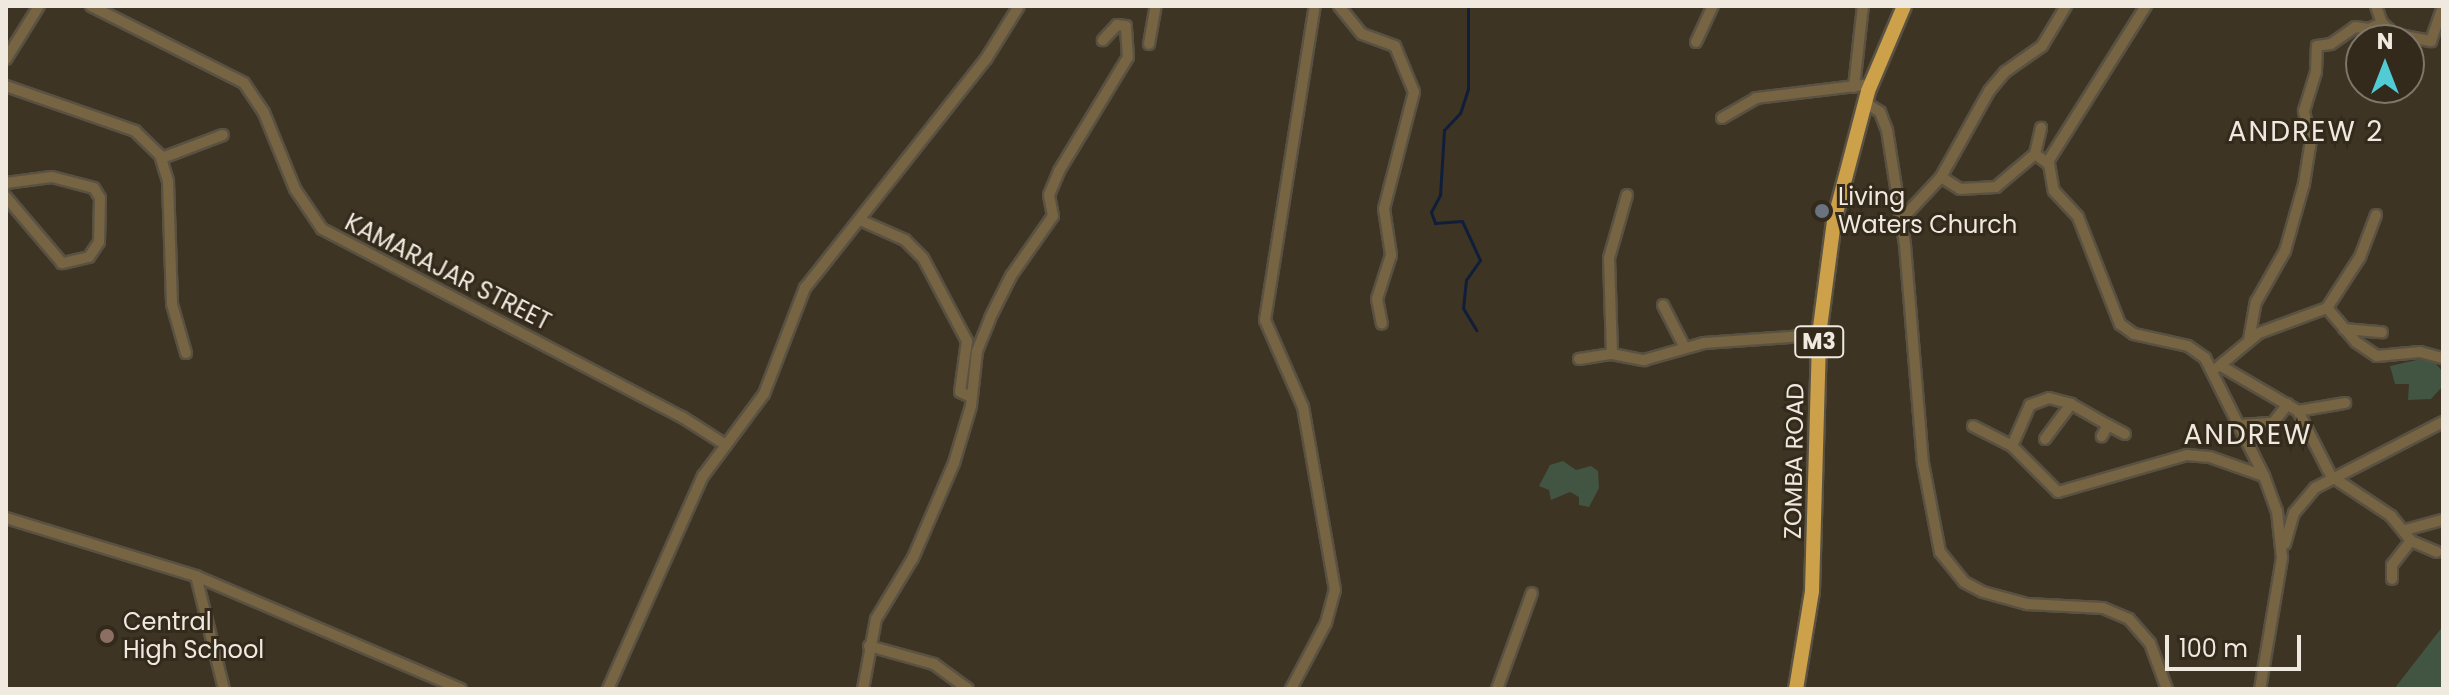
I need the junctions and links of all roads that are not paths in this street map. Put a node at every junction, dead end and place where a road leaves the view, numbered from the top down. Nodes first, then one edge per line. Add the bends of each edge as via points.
1 (39, 6) edge
2 (91, 6) edge
3 (1019, 6) edge
4 (1156, 6) edge
5 (1315, 6) edge
6 (1339, 6) edge
7 (1713, 6) edge
8 (1863, 6) edge
9 (1904, 6) edge
10 (2066, 6) edge
11 (2146, 6) edge
12 (2376, 6) edge
13 (2443, 6) edge
14 (2382, 23) junction
15 (1103, 40) dead end
16 (1696, 42) dead end
17 (1149, 44) dead end
18 (6, 59) edge
19 (1871, 84) junction
20 (6, 86) edge
21 (1854, 87) junction
22 (1864, 102) junction
23 (1722, 118) dead end
24 (2041, 128) dead end
25 (223, 135) dead end
26 (2035, 154) junction
27 (162, 158) junction
28 (2047, 163) junction
29 (1941, 177) junction
30 (6, 183) edge
31 (1627, 195) dead end
32 (6, 197) edge
33 (2376, 215) dead end
34 (860, 220) junction
35 (1901, 220) junction
36 (1663, 305) dead end
37 (2327, 308) junction
38 (1382, 324) dead end
39 (2344, 329) junction
40 (2382, 332) dead end
41 (1819, 335) junction
42 (2249, 340) junction
43 (1685, 348) junction
44 (186, 353) dead end
45 (1612, 354) junction
46 (2443, 358) edge
47 (1579, 359) dead end
48 (2217, 367) junction
49 (971, 397) junction
50 (2345, 403) dead end
51 (2071, 404) junction
52 (2288, 404) junction
53 (2298, 411) junction
54 (2443, 422) edge
55 (2108, 425) junction
56 (2241, 425) junction
57 (1973, 426) dead end
58 (2125, 434) dead end
59 (2102, 436) dead end
60 (2045, 439) dead end
61 (726, 445) junction
62 (2012, 446) junction
63 (2264, 476) junction
64 (2331, 476) junction
65 (6, 518) edge
66 (2443, 520) edge
67 (2408, 536) junction
68 (2437, 552) dead end
69 (2282, 558) junction
70 (196, 576) junction
71 (2392, 579) dead end
72 (1532, 593) dead end
73 (869, 646) junction
74 (224, 689) edge
75 (461, 689) edge
76 (608, 689) edge
77 (863, 689) edge
78 (968, 689) edge
79 (1292, 689) edge
80 (1497, 689) edge
81 (1796, 689) edge
82 (2167, 689) edge
83 (2260, 689) edge

1 - 18 street
2 - 61 street, KAMARAJAR STREET via 244,83 264,113 295,189 322,229
3 - 34 street via 986,59
4 - 17 street
5 - 79 street via 1265,320 1303,407 1335,590 1326,623
6 - 38 street via 1362,34 1395,46 1414,92 1384,209 1391,255 1377,299
7 - 16 street
8 - 21 street
9 - 19 highway, ZOMBA ROAD / M3
10 - 29 street via 2042,46 2005,72 1984,97
11 - 28 street
12 - 14 street
13 - 14 street via 2431,41 2394,34
14 - 42 street via 2369,29 2355,27 2315,51 2316,72 2304,111 2311,140 2304,184 2285,251 2256,302
15 - 49 street via 1117,25 1126,26 1128,57 1059,171 1049,195 1053,216 1011,276 990,318 977,351
19 - 21 street
19 - 22 highway, ZOMBA ROAD / M3
20 - 27 street via 135,131
21 - 23 street via 1756,98
22 - 35 street via 1880,112 1886,125
22 - 41 highway, ZOMBA ROAD / M3 via 1834,221
24 - 26 street
25 - 27 street
26 - 28 street
26 - 29 street via 1996,187 1960,189
27 - 44 street via 168,182 172,304
28 - 48 street via 2054,191 2078,217 2120,324 2134,334 2188,346
29 - 35 street
30 - 32 street via 52,177 94,188 100,198 97,247 80,262 59,261
31 - 45 street via 1609,258
33 - 37 street via 2360,257
34 - 49 street via 905,240 923,258 967,341 960,392
34 - 61 street via 805,288 764,394
35 - 82 street via 1916,407 1933,535 1940,552 1958,577 1983,592 2015,602 2103,608 2129,619 2150,643
36 - 43 street
37 - 39 street
37 - 42 street
39 - 40 street
39 - 46 street via 2385,358 2420,352
41 - 43 street
41 - 81 highway, ZOMBA ROAD / M3 via 1815,547
42 - 48 street
43 - 45 street via 1644,360
45 - 47 street
48 - 52 street
48 - 56 street
49 - 73 street via 936,510 876,619
50 - 53 street
51 - 55 street
51 - 60 street
51 - 62 street via 2049,398 2030,405
52 - 53 street
52 - 56 street via 2273,423
53 - 64 street
54 - 64 street
55 - 58 street
55 - 59 street
56 - 63 street
57 - 62 street
61 - 76 street via 686,508 654,594
62 - 63 street via 2058,492 2187,455 2210,457
63 - 69 street via 2277,511
64 - 67 street
64 - 69 street via 2294,513
65 - 70 street
66 - 67 street
67 - 68 street
67 - 71 street via 2392,565
69 - 83 street
70 - 74 street
70 - 75 street
72 - 80 street
73 - 77 street
73 - 78 street via 934,664

